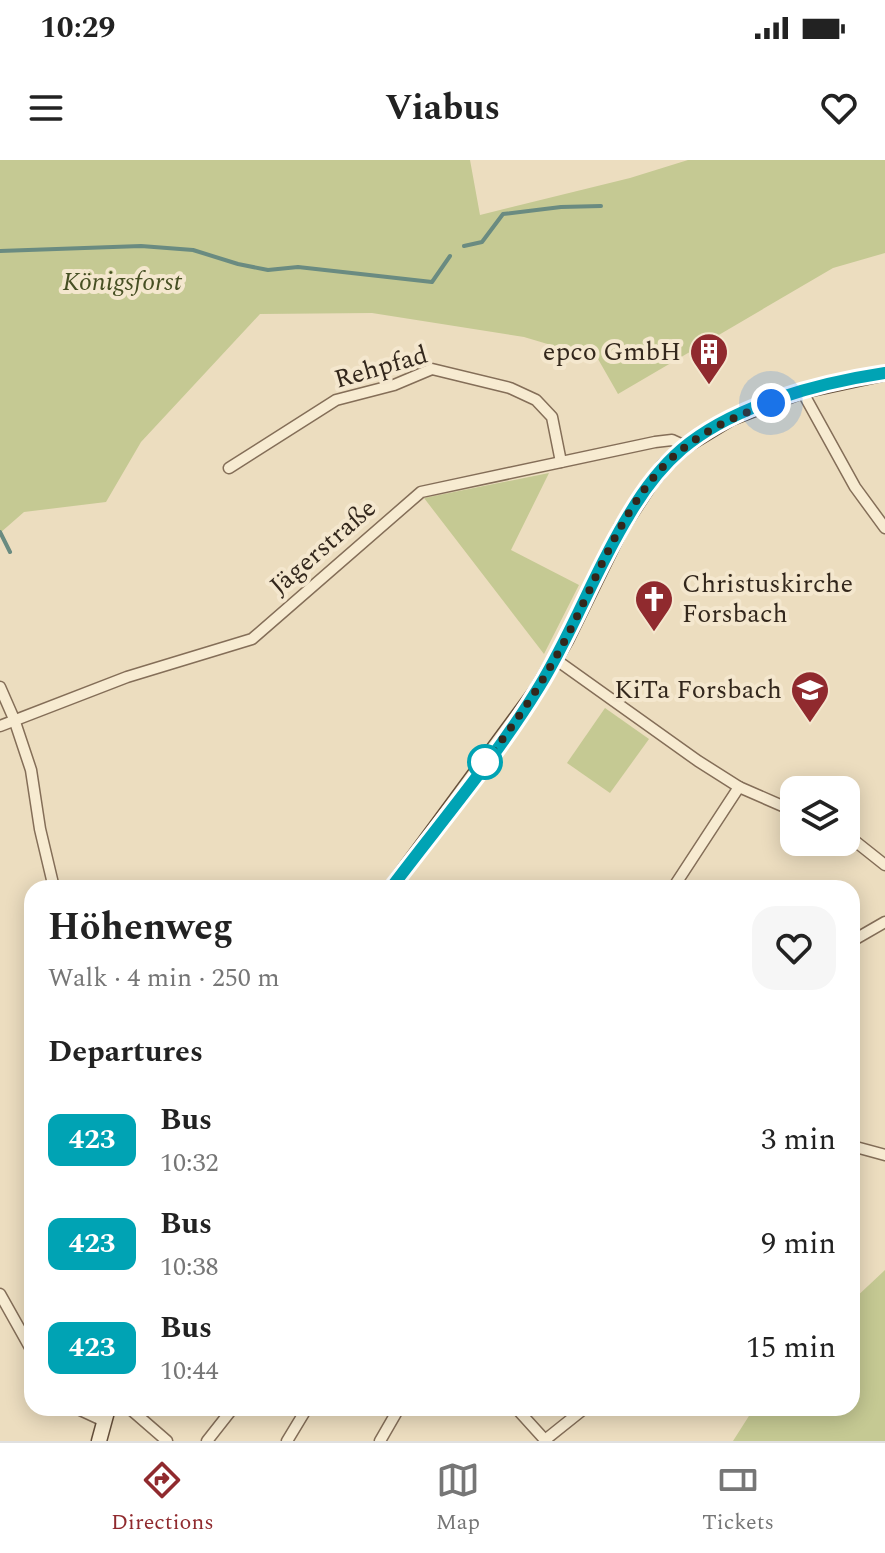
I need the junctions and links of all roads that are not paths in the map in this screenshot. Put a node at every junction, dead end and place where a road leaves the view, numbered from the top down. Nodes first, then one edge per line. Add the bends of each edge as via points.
1 (885, 373) edge
2 (802, 391) junction
3 (685, 446) junction
4 (561, 462) junction
5 (229, 468) dead end
6 (885, 528) edge
7 (555, 659) junction
8 (0, 687) edge
9 (14, 719) junction
10 (0, 726) edge
11 (739, 787) junction
12 (780, 805) edge
13 (860, 845) edge
14 (885, 865) edge
15 (52, 880) edge
16 (397, 880) edge
17 (678, 880) edge
18 (885, 922) edge
19 (860, 936) edge
20 (860, 1148) edge
21 (885, 1155) edge
22 (0, 1294) edge
23 (24, 1337) edge
24 (106, 1416) edge
25 (138, 1416) edge
26 (227, 1416) edge
27 (302, 1416) edge
28 (394, 1416) edge
29 (523, 1416) edge
30 (575, 1416) edge
31 (545, 1440) edge
32 (99, 1441) edge
33 (167, 1441) edge
34 (207, 1441) edge
35 (287, 1441) edge
36 (380, 1441) edge

1 - 2 main road
2 - 3 main road via 731,418
2 - 6 street via 855,487
3 - 4 street, Jägerstraße via 672,440
3 - 7 main road via 629,514
4 - 5 street, Rehpfad via 552,417 536,400 510,388 432,369 336,400
4 - 9 street, Jägerstraße via 421,492 252,639
7 - 11 street
7 - 16 main road via 516,721
8 - 9 street
9 - 10 street, Jägerstraße
9 - 15 street via 31,770
11 - 12 street
11 - 17 street
13 - 14 street
18 - 19 street
20 - 21 street
22 - 23 street
24 - 32 main road
25 - 33 street
26 - 34 street
27 - 35 street
28 - 36 street
29 - 31 street
30 - 31 street

